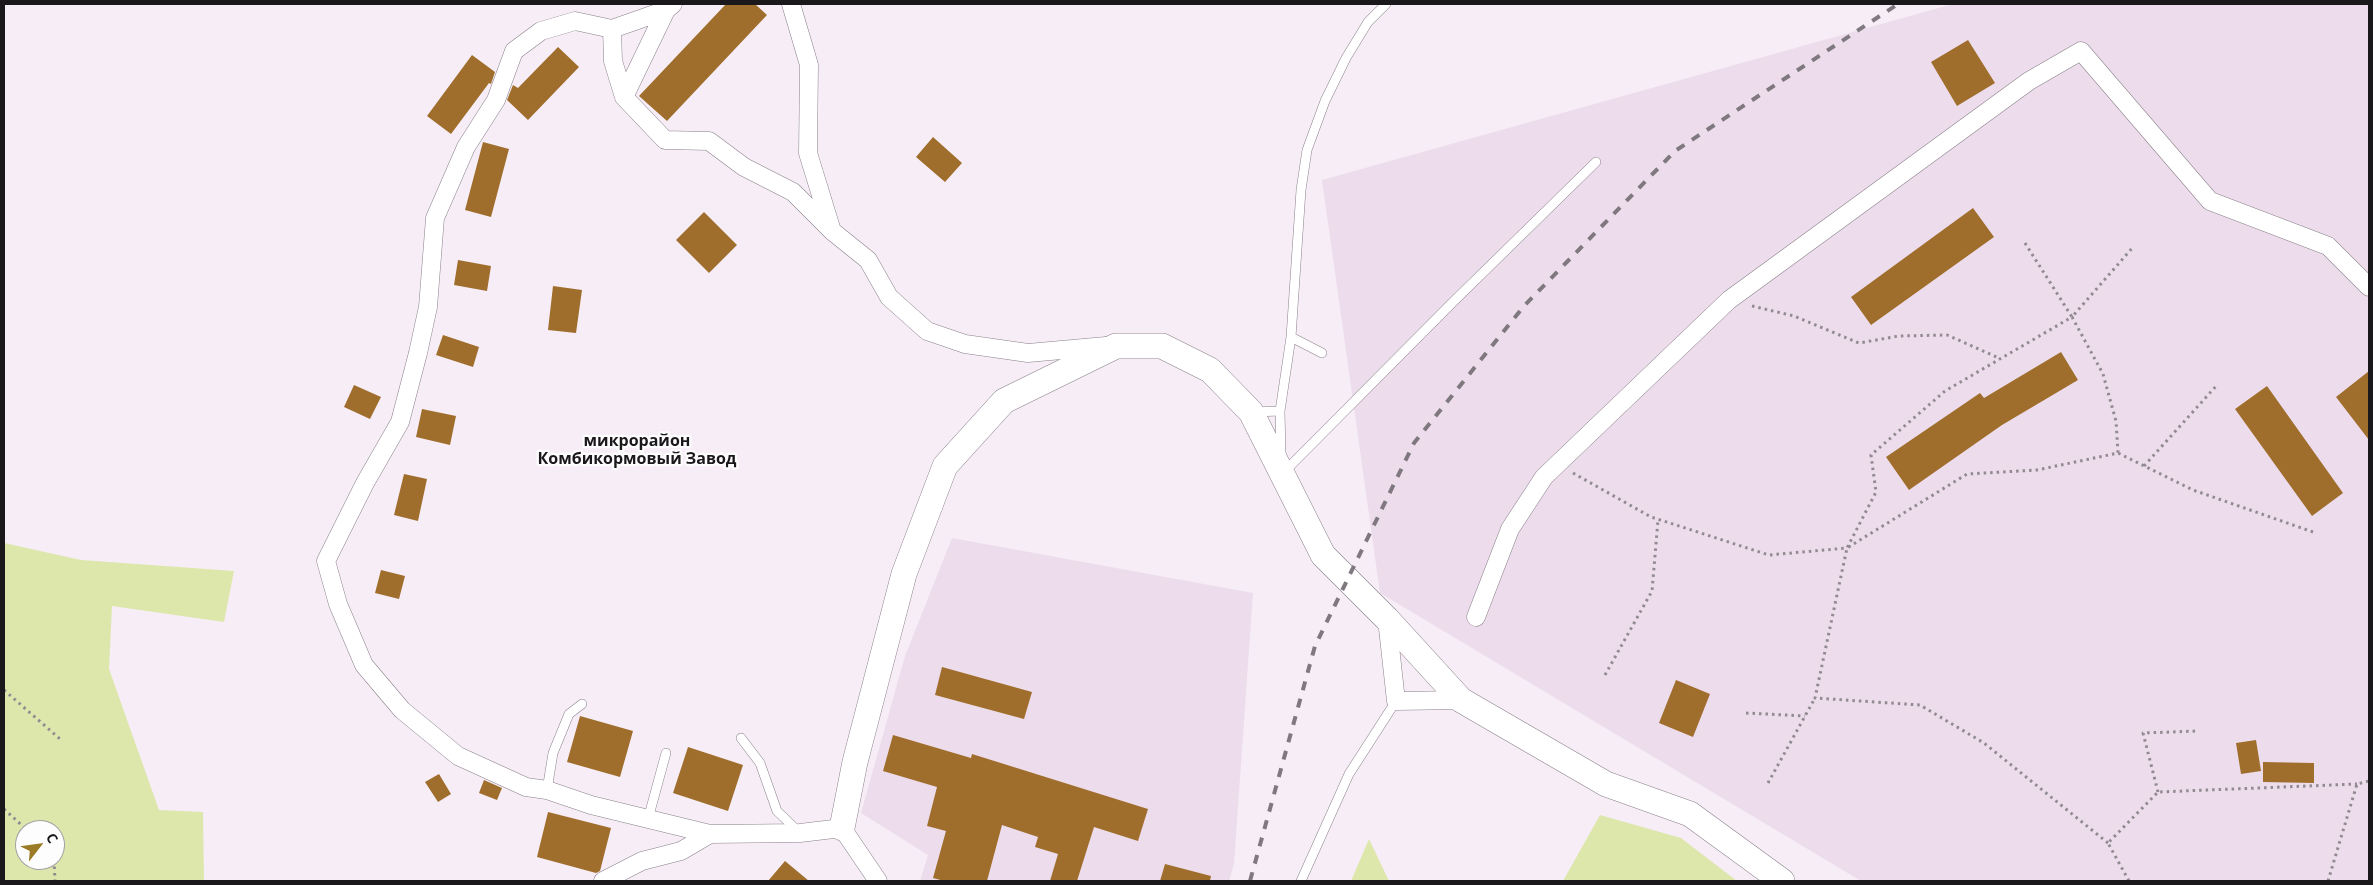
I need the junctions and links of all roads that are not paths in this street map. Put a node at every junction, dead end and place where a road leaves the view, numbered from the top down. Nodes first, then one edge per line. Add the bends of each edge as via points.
1 (791, 4) edge
2 (1386, 4) edge
3 (670, 7) edge
4 (612, 28) junction
5 (624, 97) junction
6 (1596, 162) dead end
7 (832, 231) junction
8 (2369, 287) edge
9 (1291, 337) junction
10 (1116, 346) junction
11 (1322, 353) dead end
12 (1280, 411) junction
13 (1251, 412) junction
14 (1281, 475) junction
15 (1476, 618) dead end
16 (1387, 619) junction
17 (1461, 700) junction
18 (1396, 701) junction
19 (582, 704) dead end
20 (741, 738) dead end
21 (666, 753) dead end
22 (547, 790) junction
23 (648, 818) junction
24 (842, 828) junction
25 (800, 833) junction
26 (710, 834) junction
27 (603, 881) edge
28 (878, 881) edge
29 (1302, 881) edge
30 (1782, 881) edge

1 - 7 street via 809,66 808,153
2 - 9 lane via 1368,22 1346,58 1325,100 1307,150 1301,190
3 - 4 street
3 - 5 street
4 - 5 street via 613,61
4 - 22 street via 575,21 541,31 514,51 496,100 466,147 434,218 428,307 400,422 364,484 326,561 338,604 364,666 402,710 458,756 526,787
5 - 7 street via 664,140 709,142 744,167 793,192
6 - 14 lane
7 - 10 street via 868,260 888,297 927,332 965,344 1028,353
8 - 15 street via 2328,246 2210,201 2081,50 2030,81 1729,300 1544,477 1510,529
9 - 11 lane
9 - 12 lane
10 - 13 street via 1162,346 1210,370
10 - 24 street via 1004,401 945,466 904,574 855,762
12 - 13 lane
12 - 14 lane
13 - 14 street
14 - 16 street via 1323,556
16 - 17 street
16 - 18 street
17 - 18 street
17 - 30 street via 1606,784 1690,814
18 - 29 lane via 1350,774
19 - 22 lane via 569,714 553,753
20 - 25 lane via 760,763 777,811
21 - 23 lane
22 - 23 street via 590,805
23 - 26 street
24 - 25 street
24 - 28 street
25 - 26 street
26 - 27 street via 682,851 642,861

